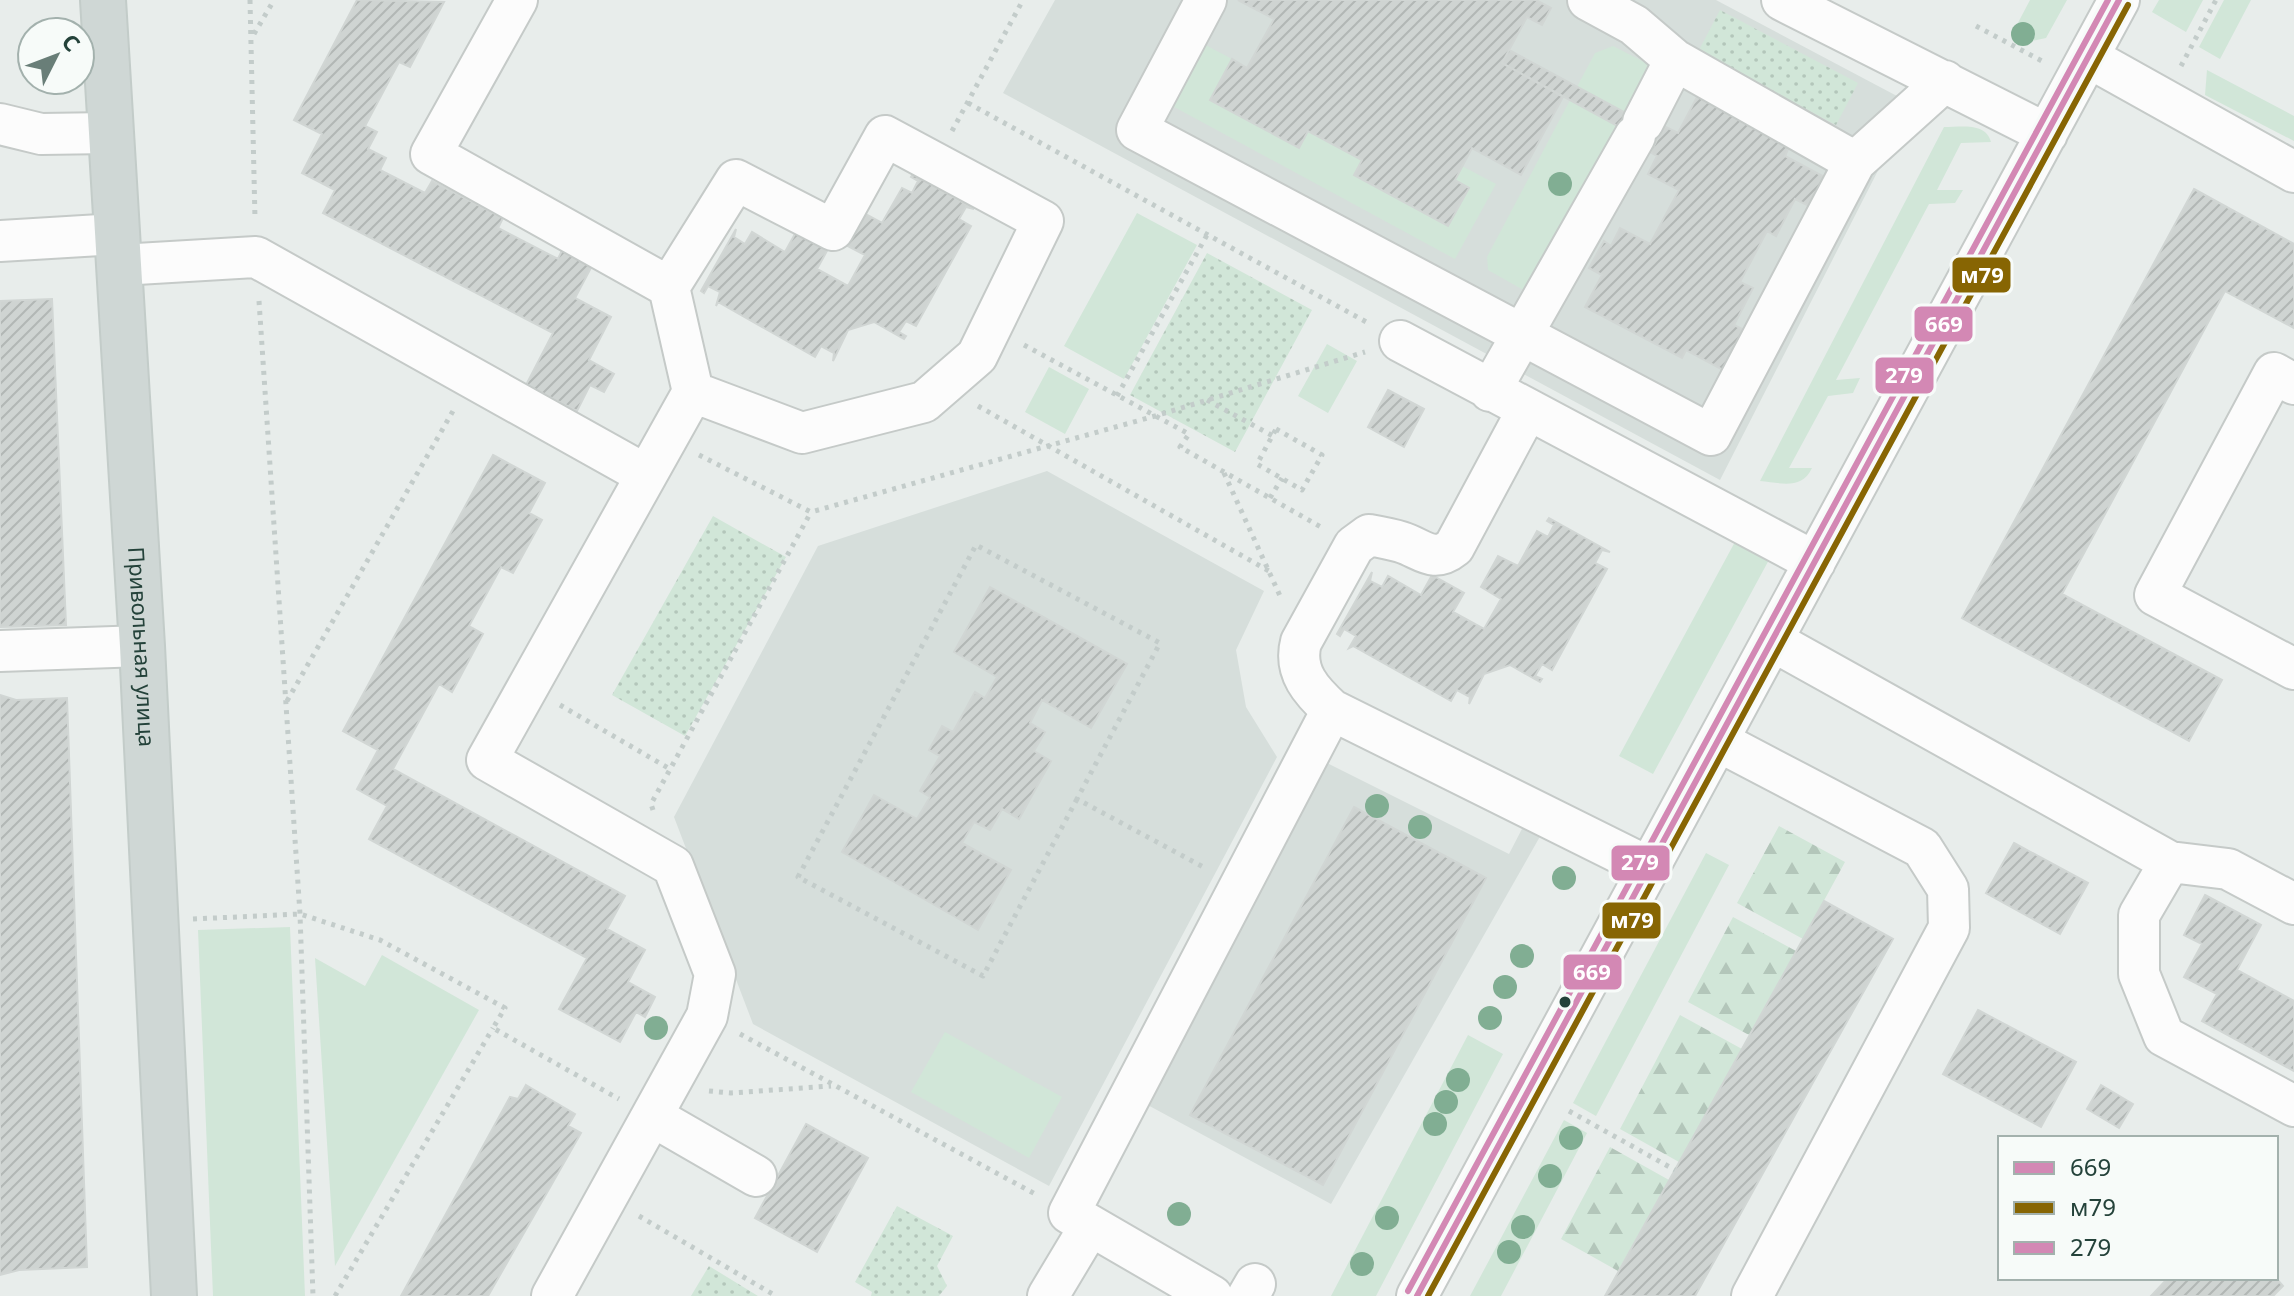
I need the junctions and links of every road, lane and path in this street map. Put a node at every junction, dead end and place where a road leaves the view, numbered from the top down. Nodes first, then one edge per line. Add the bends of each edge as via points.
1 (103, 0) edge
2 (250, 0) edge
3 (274, 0) edge
4 (517, 0) edge
5 (1023, 0) edge
6 (1206, 0) edge
7 (1588, 0) edge
8 (1782, 0) edge
9 (2119, 0) edge
10 (2216, 0) edge
11 (253, 35) junction
12 (2088, 57) junction
13 (1675, 60) junction
14 (1945, 81) junction
15 (2164, 100) junction
16 (968, 103) junction
17 (0, 124) edge
18 (110, 133) junction
19 (2047, 134) junction
20 (1855, 162) junction
21 (935, 164) junction
22 (2294, 172) edge
23 (1207, 235) junction
24 (0, 241) edge
25 (119, 249) junction
26 (256, 257) junction
27 (669, 287) junction
28 (991, 327) junction
29 (1522, 335) junction
30 (1400, 341) junction
31 (472, 377) junction
32 (2294, 384) edge
33 (942, 386) junction
34 (1490, 391) junction
35 (693, 392) junction
36 (1117, 396) junction
37 (1207, 400) junction
38 (1527, 411) junction
39 (1155, 416) junction
40 (1273, 436) junction
41 (669, 439) junction
42 (1047, 445) junction
43 (1223, 472) junction
44 (646, 475) junction
45 (1282, 478) junction
46 (1270, 498) junction
47 (811, 512) junction
48 (1354, 546) junction
49 (1815, 562) junction
50 (1269, 571) junction
51 (1773, 641) junction
52 (1301, 642) junction
53 (142, 646) junction
54 (0, 651) edge
55 (2294, 669) edge
56 (528, 685) junction
57 (286, 702) junction
58 (1332, 710) junction
59 (1718, 741) junction
60 (670, 769) junction
61 (1077, 799) junction
62 (2170, 862) junction
63 (673, 866) junction
64 (1650, 868) junction
65 (1240, 886) junction
66 (2294, 904) edge
67 (300, 914) junction
68 (155, 921) junction
69 (707, 1016) junction
70 (493, 1028) junction
71 (834, 1085) junction
72 (648, 1102) junction
73 (2294, 1106) edge
74 (1569, 1111) dead end
75 (1675, 1170) dead end
76 (756, 1176) dead end
77 (606, 1198) junction
78 (1080, 1220) junction
79 (174, 1296) edge
80 (313, 1296) edge
81 (335, 1296) edge
82 (552, 1296) edge
83 (776, 1296) edge
84 (1048, 1296) edge
85 (1212, 1296) edge
86 (1417, 1296) edge
87 (1752, 1296) edge

1 - 18 main road, Привольная улица
2 - 11 path
3 - 11 path
4 - 27 street via 431,154
5 - 16 path
6 - 29 street via 1137,130
7 - 13 street via 1634,25
8 - 14 street
9 - 12 street
10 - 15 path
11 - 26 path
12 - 15 street
12 - 19 street
13 - 20 street
13 - 29 street
14 - 19 street
14 - 20 street
15 - 22 street
16 - 21 path
16 - 23 path
17 - 18 street via 41,134
18 - 25 main road, Привольная улица
19 - 49 street
20 - 29 street via 1711,435
21 - 27 street via 885,136 833,230 736,180
21 - 28 street via 1043,221
23 - 30 path
23 - 36 path
24 - 25 street
25 - 26 street
25 - 53 main road, Привольная улица
26 - 31 street
26 - 57 path
27 - 35 street
28 - 33 street via 977,356
28 - 36 path
29 - 34 street
30 - 34 street
30 - 37 path
31 - 44 street
31 - 57 path
32 - 55 street via 2274,373 2155,595
33 - 35 street via 924,402 802,433
33 - 42 path
34 - 38 street
35 - 41 street
36 - 39 path
37 - 39 path
37 - 40 path
38 - 48 street via 1454,547 1444,555 1432,556 1369,535
38 - 49 street
39 - 42 path
39 - 43 path via 1189,434 1180,447
40 - 45 path via 1257,464
40 - 45 path via 1276,429 1322,455 1302,490
41 - 44 street
41 - 47 path
42 - 47 path
42 - 50 path
43 - 46 path
43 - 50 path
44 - 56 street
45 - 46 path
46 - 48 path
47 - 60 path
48 - 52 street
49 - 51 street
50 - 52 path
51 - 59 street
51 - 62 street
52 - 58 street via 1301,672 1311,691
53 - 54 street
53 - 68 main road, Привольная улица
56 - 60 path
56 - 63 street via 487,760
57 - 67 path
58 - 64 street
58 - 65 street
59 - 64 street
59 - 87 street via 1922,848 1948,889 1949,928
60 - 63 path via 651,804
61 - 61 path via 1160,643 976,545 798,877 983,976
61 - 65 path
62 - 66 street via 2228,869
62 - 73 street via 2139,915 2139,974 2164,1036
63 - 69 street via 715,974
64 - 86 street
65 - 78 street
67 - 68 path
67 - 70 path via 380,940 505,1008
67 - 80 path
68 - 79 main road, Привольная улица
69 - 71 path
69 - 72 street
70 - 72 path
70 - 81 path
71 - 72 path
71 - 78 path
72 - 76 street
72 - 77 street
74 - 75 path
77 - 82 street
77 - 83 path
78 - 84 street
78 - 85 street

